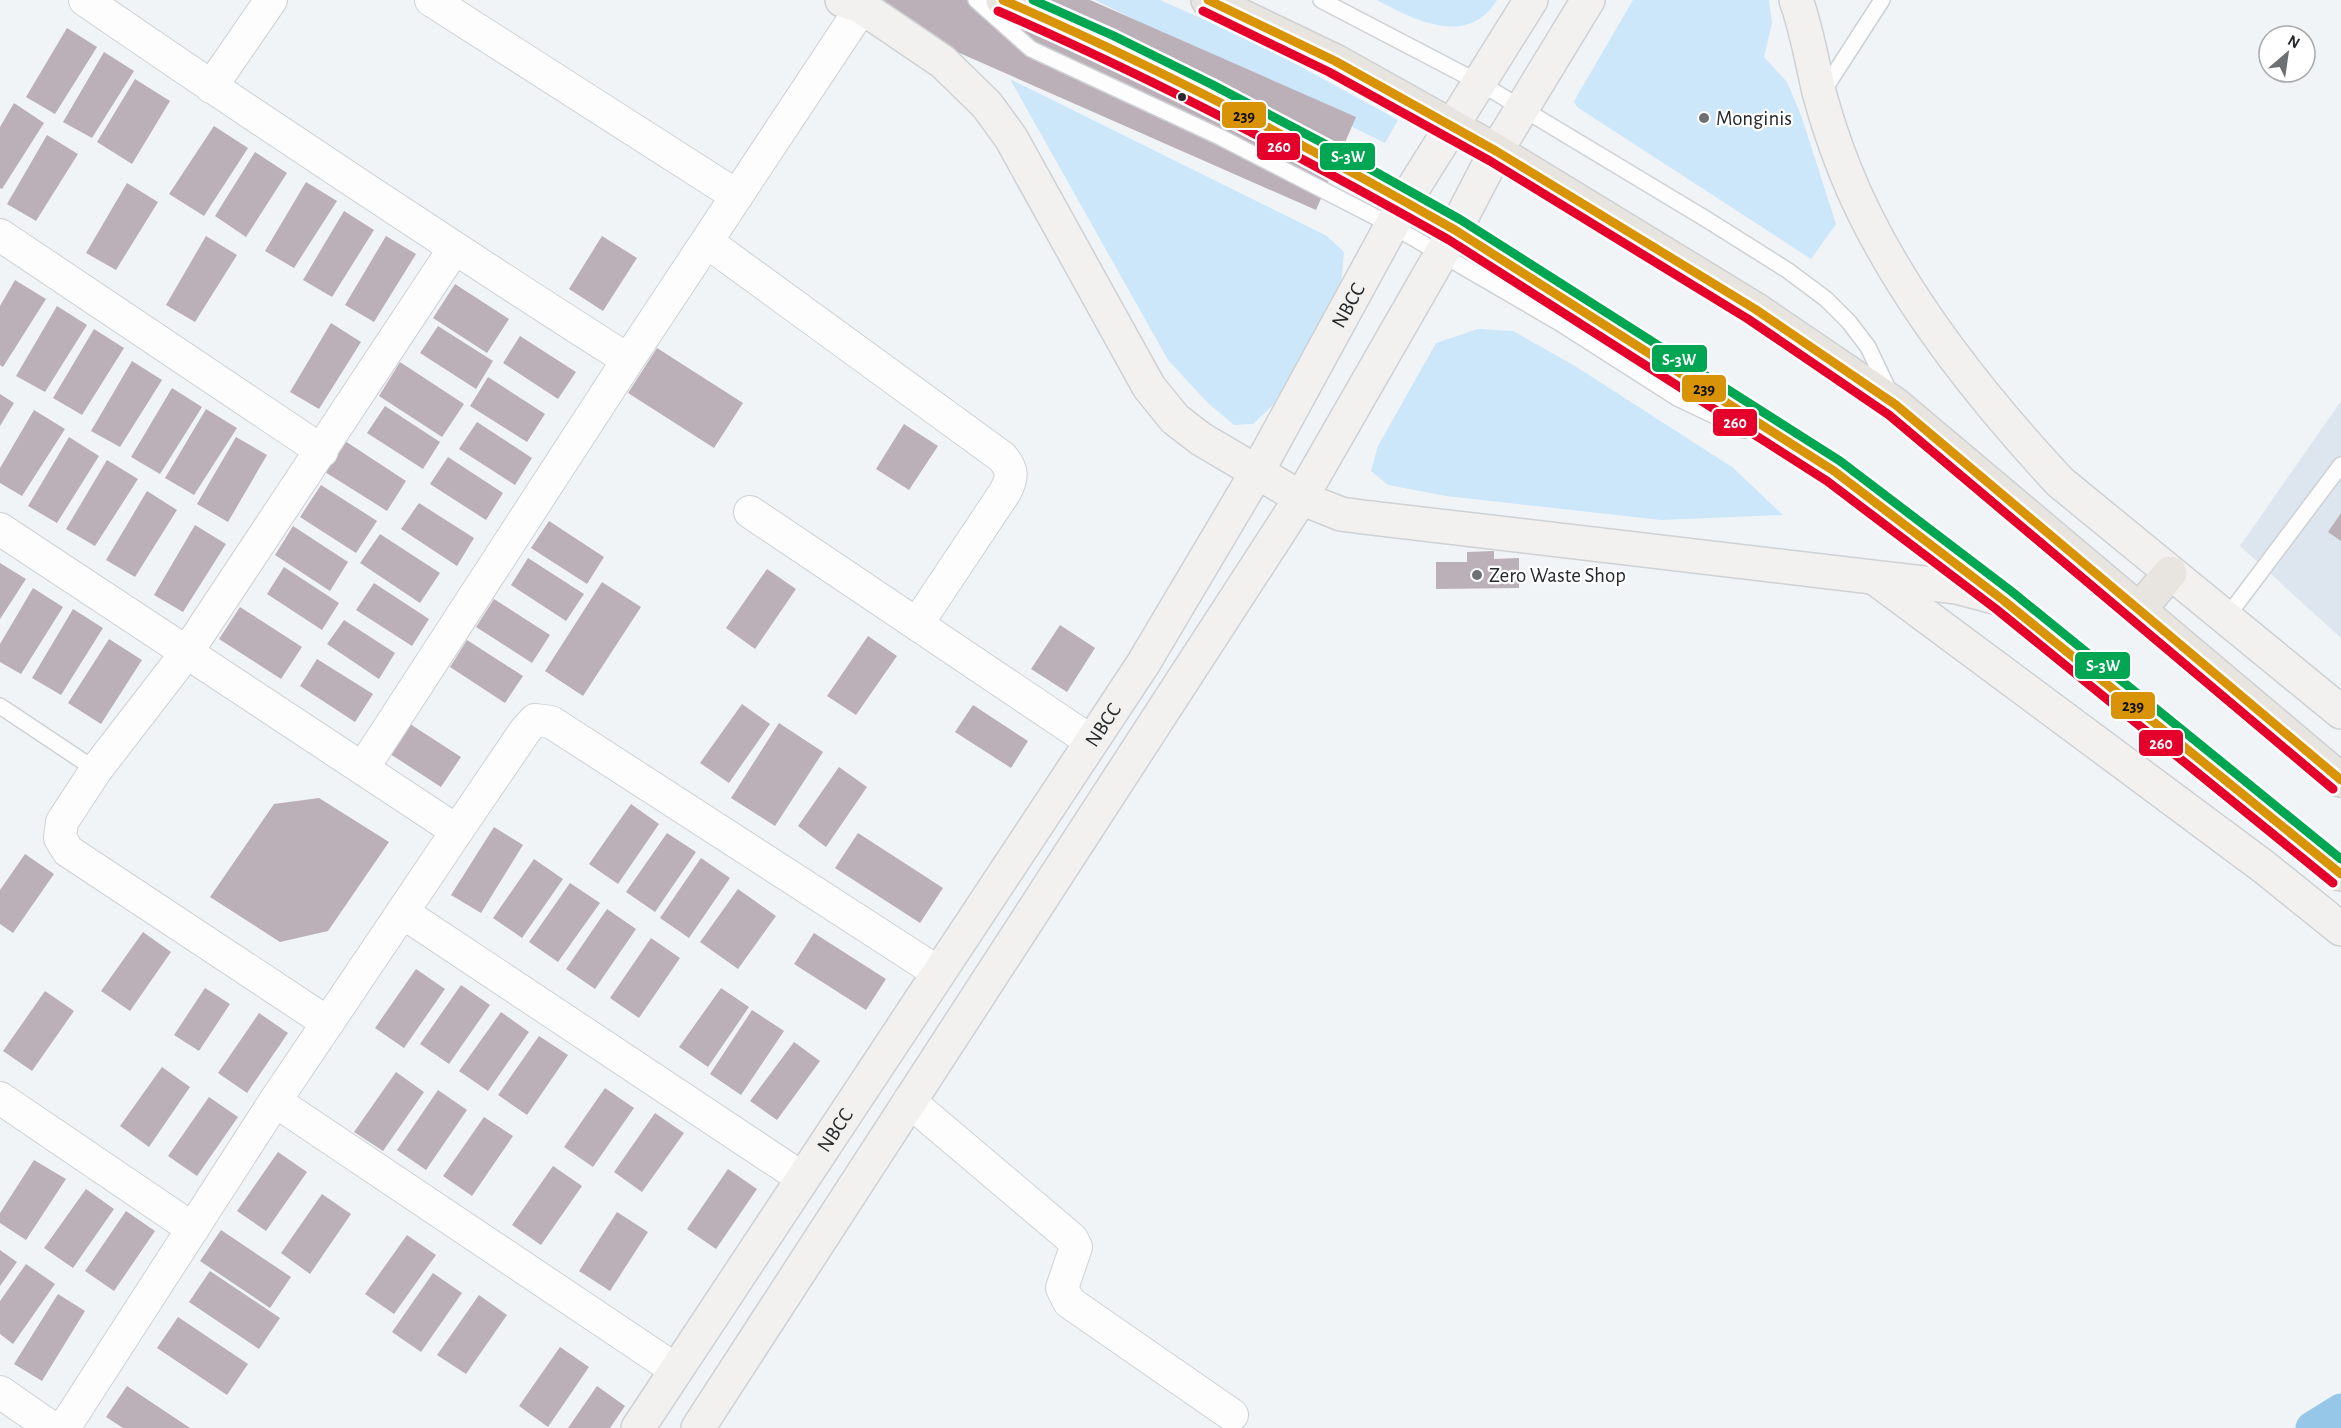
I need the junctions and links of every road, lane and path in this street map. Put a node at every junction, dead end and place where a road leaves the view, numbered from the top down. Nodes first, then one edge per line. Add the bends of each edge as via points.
1 (85, 0) edge
2 (271, 0) edge
3 (431, 0) edge
4 (976, 0) edge
5 (1003, 0) edge
6 (1208, 0) edge
7 (1321, 0) edge
8 (1531, 0) edge
9 (1587, 0) edge
10 (1796, 0) edge
11 (1882, 0) edge
12 (855, 2) edge
13 (1480, 83) junction
14 (211, 87) junction
15 (1820, 95) junction
16 (1522, 107) junction
17 (1453, 125) junction
18 (1497, 151) junction
19 (737, 196) junction
20 (1398, 213) junction
21 (0, 235) edge
22 (706, 242) junction
23 (1448, 242) junction
24 (454, 249) junction
25 (628, 360) junction
26 (1896, 405) junction
27 (322, 451) junction
28 (2341, 465) edge
29 (1257, 472) junction
30 (1301, 498) junction
31 (750, 512) dead end
32 (0, 529) edge
33 (2170, 573) junction
34 (1875, 578) junction
35 (2003, 600) junction
36 (2139, 610) junction
37 (2226, 618) junction
38 (917, 624) junction
39 (187, 652) junction
40 (0, 706) edge
41 (2341, 712) edge
42 (1092, 742) junction
43 (363, 768) junction
44 (96, 770) junction
45 (2341, 780) edge
46 (457, 831) junction
47 (2341, 874) edge
48 (402, 912) junction
49 (2341, 929) edge
50 (939, 972) junction
51 (328, 1023) junction
52 (0, 1098) edge
53 (275, 1101) junction
54 (909, 1101) junction
55 (802, 1178) junction
56 (193, 1229) junction
57 (676, 1370) junction
58 (0, 1392) edge
59 (1232, 1415) dead end
60 (52, 1428) edge
61 (64, 1428) edge
62 (638, 1428) edge
63 (698, 1428) edge

1 - 14 street
2 - 14 street
3 - 19 street
4 - 20 lane via 1031,49 1220,137
5 - 20 main road via 1123,53 1282,135
6 - 17 main road via 1335,61
7 - 13 lane
8 - 13 street, NBCC
9 - 16 street
10 - 15 street
11 - 15 lane
12 - 19 street
12 - 29 street via 943,62 987,105 1011,138 1149,387 1175,419 1200,439
13 - 16 lane
13 - 17 street, NBCC
14 - 24 street
15 - 33 street via 1846,171 1866,214 1929,322 2020,440 2060,482
16 - 18 street
16 - 26 lane via 1787,270 1826,299 1868,347
17 - 18 main road
17 - 20 street, NBCC
18 - 23 street
18 - 26 main road via 1755,309
19 - 22 street
20 - 23 main road
20 - 29 street, NBCC
21 - 27 street
22 - 25 street
22 - 38 street via 1011,467 1012,479 1005,492
23 - 30 street
23 - 35 main road via 1834,471
24 - 25 street
24 - 27 street
25 - 43 street
26 - 36 main road
27 - 39 street
28 - 37 lane
29 - 30 street
29 - 42 street, NBCC
30 - 34 street via 1341,514
30 - 54 street
31 - 38 street
32 - 39 street
33 - 36 main road
33 - 37 street
34 - 35 street via 1957,587
34 - 49 street via 2264,867
35 - 47 main road
36 - 45 main road
37 - 41 street
38 - 42 street
39 - 43 street
39 - 44 street
40 - 44 lane
42 - 50 street, NBCC
43 - 46 street
44 - 51 street via 62,822 60,838 68,851
46 - 48 street
46 - 50 street via 525,730 536,720 550,722
48 - 51 street
48 - 55 street
50 - 55 street, NBCC
51 - 53 street
52 - 56 street
53 - 56 street
53 - 57 street
54 - 59 street via 1072,1239 1076,1247 1062,1288 1069,1302
54 - 63 street
55 - 57 street, NBCC
56 - 61 street
57 - 62 street, NBCC
58 - 60 street

